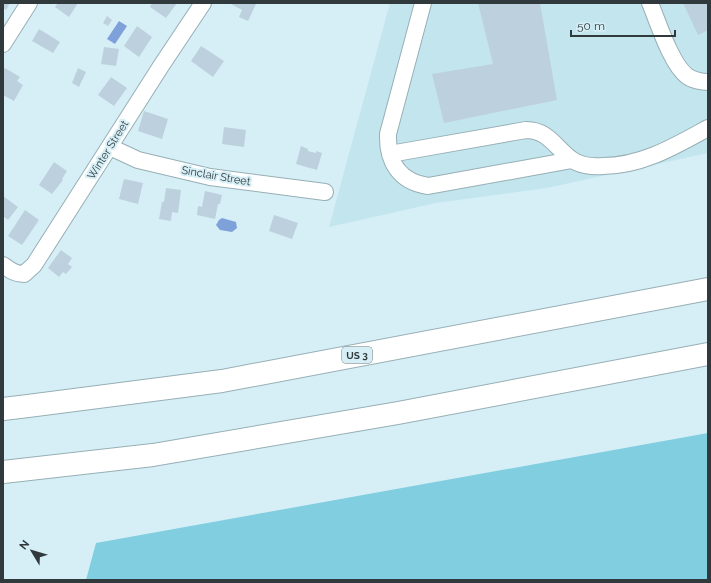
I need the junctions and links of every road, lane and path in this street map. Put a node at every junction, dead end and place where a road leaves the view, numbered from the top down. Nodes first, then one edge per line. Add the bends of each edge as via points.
1 (29, 3) edge
2 (203, 3) edge
3 (423, 3) edge
4 (650, 3) edge
5 (3, 44) edge
6 (708, 82) edge
7 (708, 128) edge
8 (110, 147) junction
9 (390, 154) junction
10 (572, 160) junction
11 (325, 192) dead end
12 (3, 265) edge
13 (708, 289) edge
14 (708, 354) edge
15 (3, 408) edge
16 (3, 472) edge

1 - 5 street
2 - 8 street, Winter Street
3 - 9 street via 388,134
4 - 6 street via 675,62 687,76
7 - 10 street via 638,162 595,167
8 - 11 street, Sinclair Street via 138,160 190,173
8 - 12 street, Winter Street via 30,270 19,274
9 - 10 street via 533,130 546,135
9 - 10 street via 399,171 408,180 428,186
13 - 15 highway, US 3 via 222,381
14 - 16 highway via 398,413 153,455

